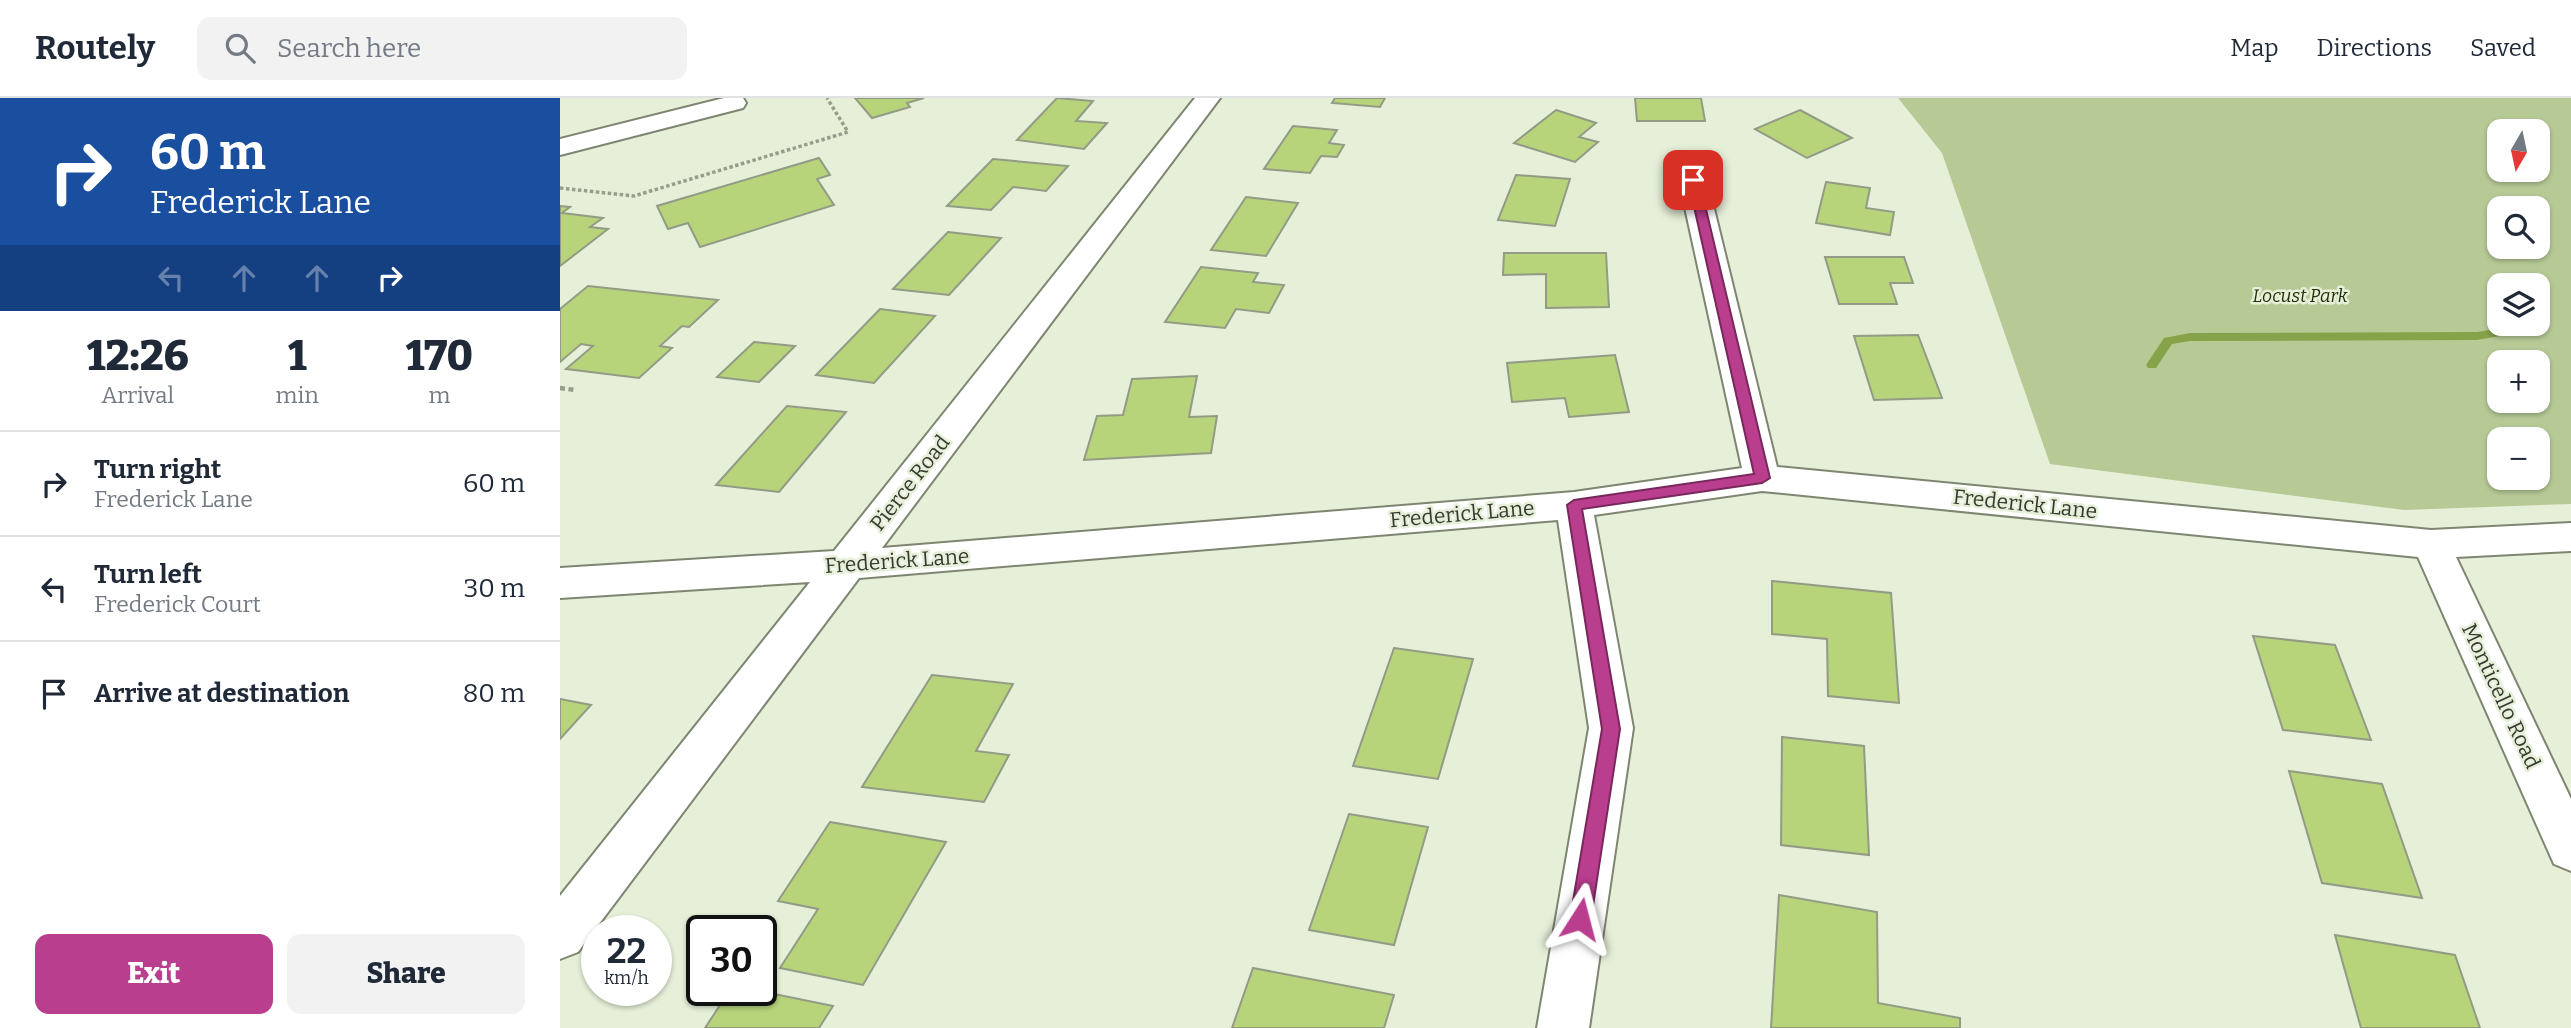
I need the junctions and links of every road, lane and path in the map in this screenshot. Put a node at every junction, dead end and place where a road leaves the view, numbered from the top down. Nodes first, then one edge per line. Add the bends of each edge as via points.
1 (827, 98) edge
2 (1208, 98) edge
3 (734, 103) dead end
4 (560, 147) edge
5 (1693, 180) dead end
6 (560, 188) edge
7 (560, 388) edge
8 (575, 390) dead end
9 (1762, 478) junction
10 (1574, 505) junction
11 (2571, 537) edge
12 (2431, 544) junction
13 (846, 565) junction
14 (560, 583) edge
15 (2571, 849) edge
16 (560, 935) edge
17 (1563, 1028) edge

1 - 6 path via 848,132 635,196
2 - 13 street, Pierce Road
3 - 4 street
5 - 9 street
7 - 8 path
9 - 10 street, Frederick Lane
9 - 12 street, Frederick Lane
10 - 13 street, Frederick Lane
10 - 17 street via 1611,729
11 - 12 street, Frederick Lane
12 - 15 street, Monticello Road
13 - 14 street, Frederick Lane
13 - 16 street, Pierce Road

